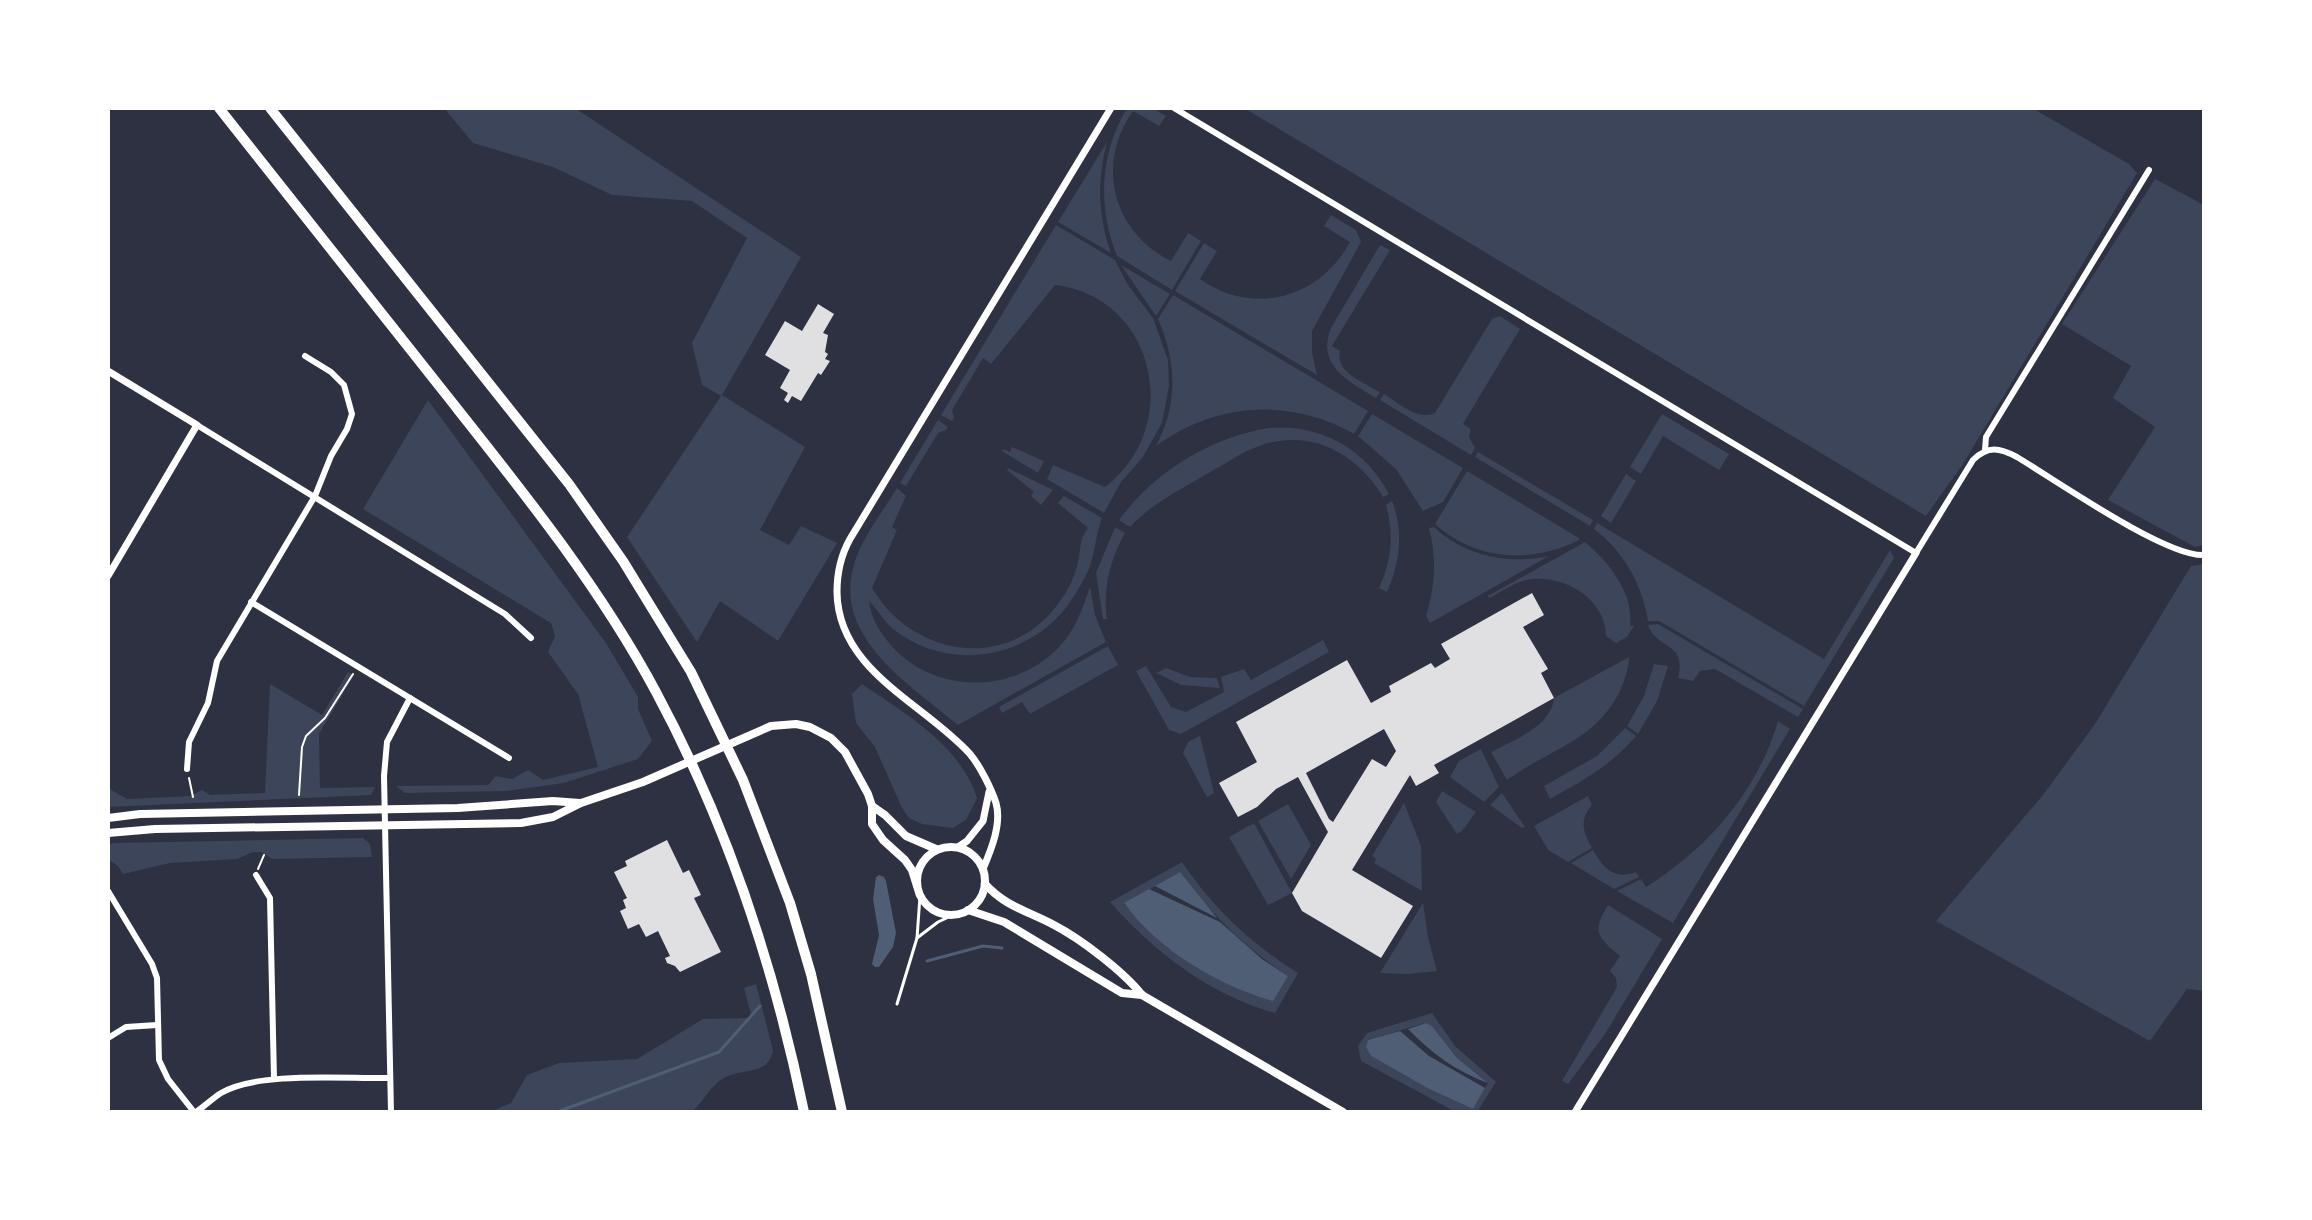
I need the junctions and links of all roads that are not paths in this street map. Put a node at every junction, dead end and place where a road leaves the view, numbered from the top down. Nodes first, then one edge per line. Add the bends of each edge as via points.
1 (219, 108) edge
2 (270, 108) edge
3 (1111, 108) edge
4 (1174, 108) edge
5 (2149, 170) dead end
6 (305, 356) dead end
7 (108, 371) edge
8 (197, 425) junction
9 (1985, 450) junction
10 (315, 496) junction
11 (1916, 553) junction
12 (2204, 555) edge
13 (108, 576) edge
14 (251, 602) junction
15 (531, 638) dead end
16 (410, 698) junction
17 (727, 745) junction
18 (509, 758) dead end
19 (690, 762) junction
20 (187, 769) road end
21 (989, 792) junction
22 (581, 803) junction
23 (872, 806) junction
24 (386, 809) junction
25 (108, 818) edge
26 (387, 826) junction
27 (108, 833) edge
28 (958, 847) junction
29 (936, 849) junction
30 (983, 869) junction
31 (256, 875) road end
32 (985, 884) junction
33 (108, 891) edge
34 (918, 891) junction
35 (968, 910) junction
36 (953, 915) junction
37 (917, 938) junction
38 (1142, 995) junction
39 (897, 1004) dead end
40 (157, 1025) junction
41 (108, 1038) edge
42 (389, 1078) junction
43 (274, 1079) junction
44 (195, 1112) edge
45 (391, 1112) edge
46 (804, 1112) edge
47 (842, 1112) edge
48 (1343, 1112) edge
49 (1575, 1112) edge

1 - 19 highway via 545,521 621,632
2 - 17 highway via 602,530 691,672
3 - 21 street via 850,539 839,572 839,613 857,653 970,755
4 - 11 street
5 - 9 street via 1986,437
6 - 10 street via 344,385 352,414
7 - 8 street
8 - 10 street
8 - 13 street
9 - 11 street via 1973,460
9 - 12 street via 2002,449 2155,541
10 - 14 street
10 - 15 street via 505,614
11 - 49 street
14 - 16 street
14 - 20 street via 217,661 208,703 189,742
16 - 18 street
16 - 24 street via 387,742
17 - 19 main road
17 - 23 main road via 771,726 810,727 845,752
17 - 47 highway via 801,937
19 - 22 main road
19 - 46 highway via 766,955
21 - 28 street via 983,821
21 - 30 street via 997,814
22 - 24 main road
22 - 26 main road via 553,817 521,823
23 - 29 main road via 906,836
23 - 34 main road via 872,824 912,870
24 - 25 main road
24 - 26 street
26 - 27 main road
26 - 42 street
28 - 29 main road
28 - 30 main road via 978,859
29 - 34 main road via 920,865
30 - 32 main road
31 - 43 street via 270,898
32 - 35 main road
32 - 38 main road via 1000,900 1076,939 1131,980
33 - 40 street via 152,964
34 - 36 main road via 934,911
34 - 37 lane
35 - 36 main road
35 - 38 main road via 1004,922 1122,993
36 - 37 lane
37 - 39 lane
38 - 48 main road
40 - 41 street via 126,1027
40 - 44 street via 159,1060
42 - 43 street
42 - 45 street
43 - 44 street via 223,1092

